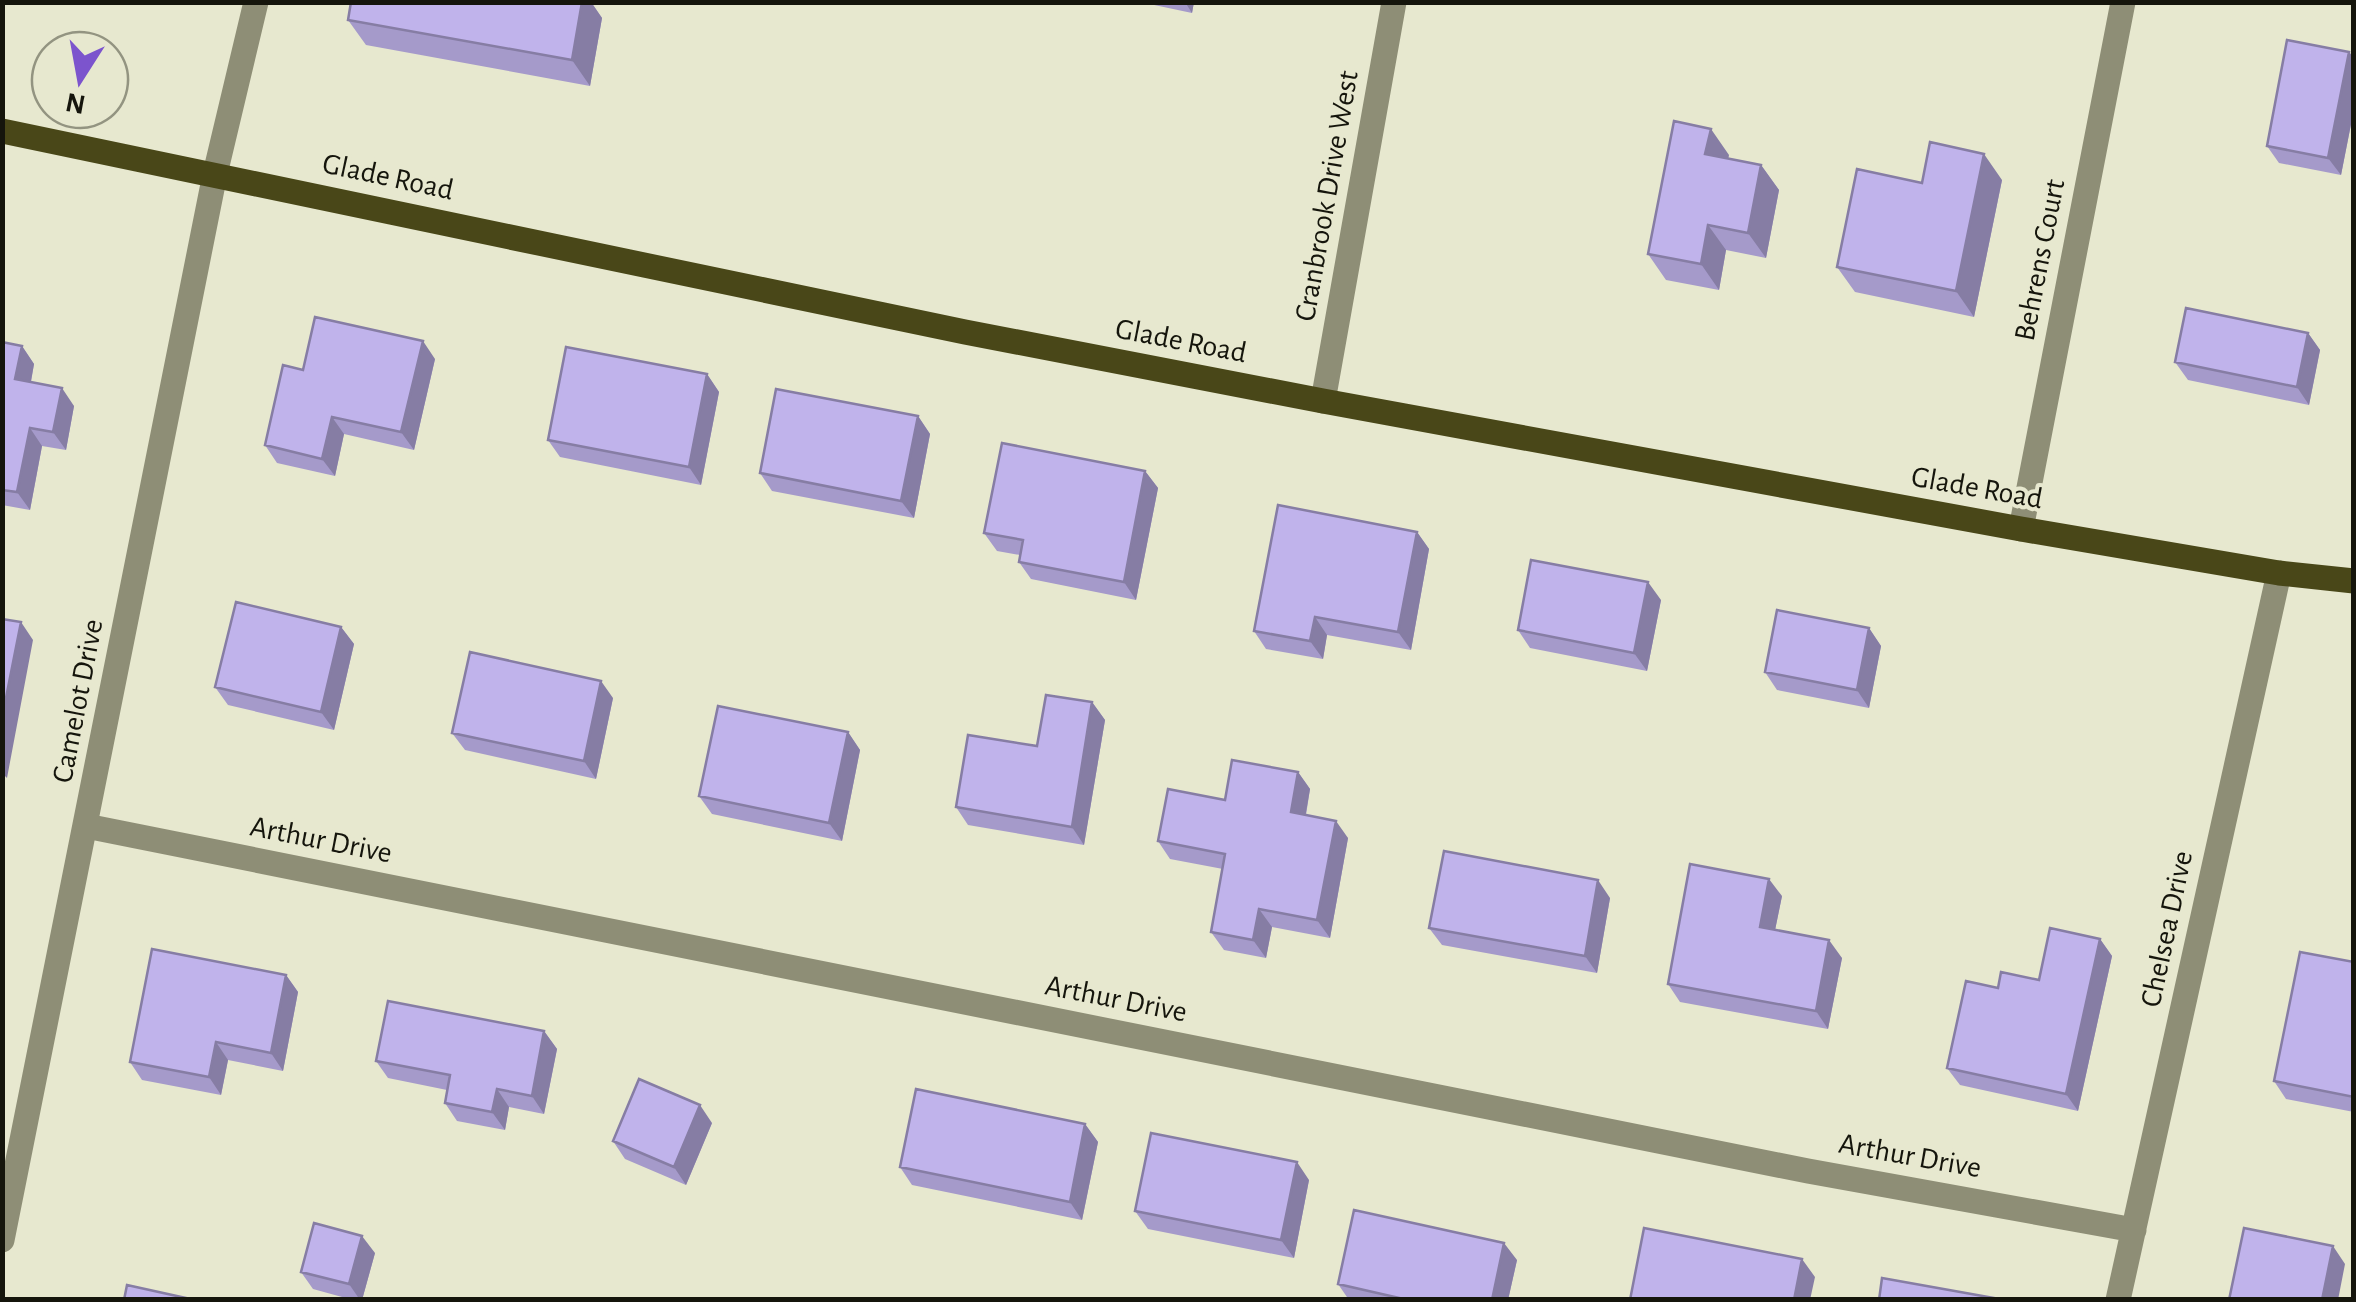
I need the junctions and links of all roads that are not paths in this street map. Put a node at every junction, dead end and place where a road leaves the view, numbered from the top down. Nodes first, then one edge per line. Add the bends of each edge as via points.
1 (256, 2) edge
2 (1394, 2) edge
3 (2124, 2) edge
4 (2, 132) edge
5 (215, 174) junction
6 (1323, 401) junction
7 (2021, 529) junction
8 (2279, 573) junction
9 (2354, 581) edge
10 (86, 826) junction
11 (2134, 1230) junction
12 (2, 1240) edge
13 (2118, 1300) edge

1 - 5 street, Camelot Drive
2 - 6 street, Cranbrook Drive West
3 - 7 street, Behrens Court
4 - 5 main road, Glade Road
5 - 6 main road, Glade Road
5 - 10 street, Camelot Drive
6 - 7 main road, Glade Road
7 - 8 main road, Glade Road
8 - 9 main road, Glade Road
8 - 11 street, Chelsea Drive
10 - 11 street, Arthur Drive via 1808,1171
10 - 12 street, Camelot Drive
11 - 13 street, Chelsea Drive

